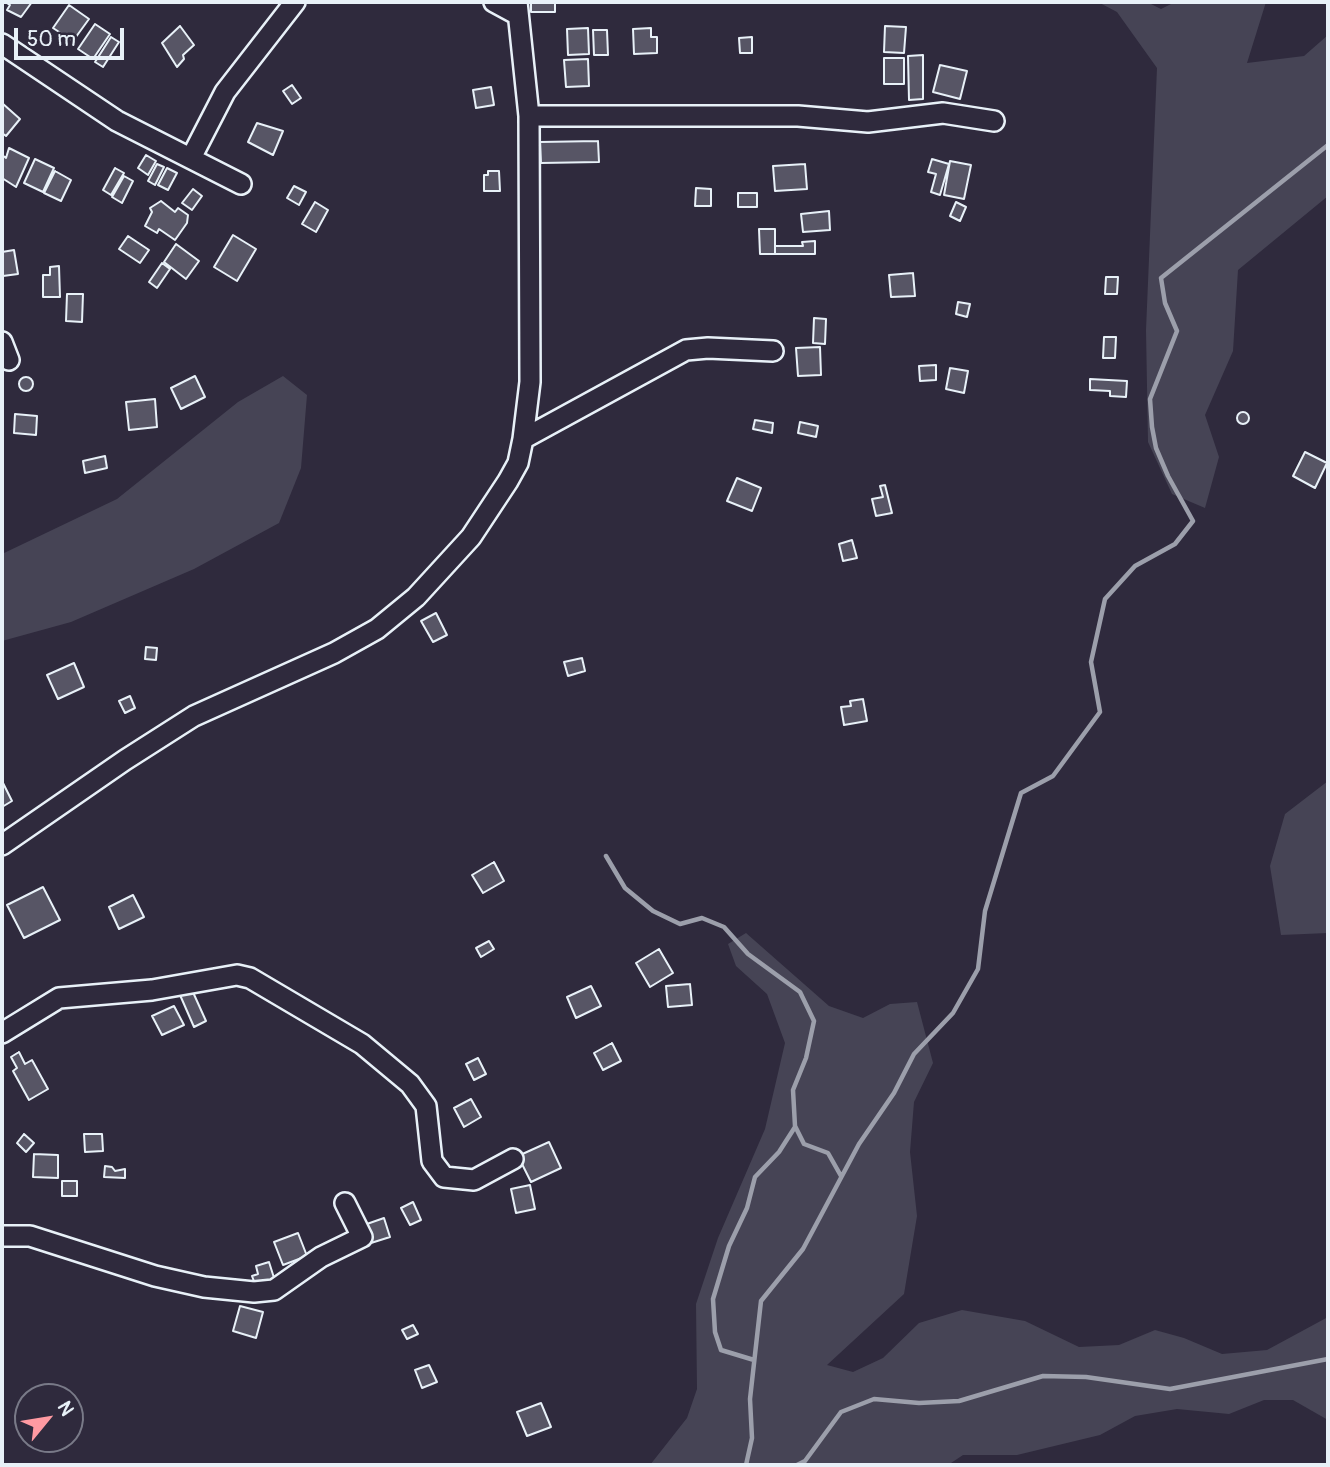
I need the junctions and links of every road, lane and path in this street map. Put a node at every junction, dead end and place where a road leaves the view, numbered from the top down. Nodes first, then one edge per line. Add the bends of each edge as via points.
1 (295, 2) edge
2 (494, 2) edge
3 (517, 9) edge
4 (2, 44) edge
5 (529, 116) junction
6 (994, 121) dead end
7 (191, 158) junction
8 (242, 184) dead end
9 (773, 351) dead end
10 (523, 439) junction
11 (2, 845) edge
12 (2, 1033) edge
13 (513, 1158) dead end
14 (345, 1203) dead end
15 (2, 1236) edge

1 - 7 street via 225,92
2 - 3 street
3 - 5 street
4 - 7 street via 117,121
5 - 6 street via 798,116 868,122 943,113
5 - 10 street via 530,383
7 - 8 street
9 - 10 street via 686,351
10 - 11 street via 518,463 471,537 394,615 334,653 194,716
12 - 13 street via 60,998 152,990 237,975 250,978 362,1044 410,1084 426,1106 432,1161 444,1177 474,1180
14 - 15 street via 362,1237 321,1257 274,1290 254,1292 155,1276 30,1236

